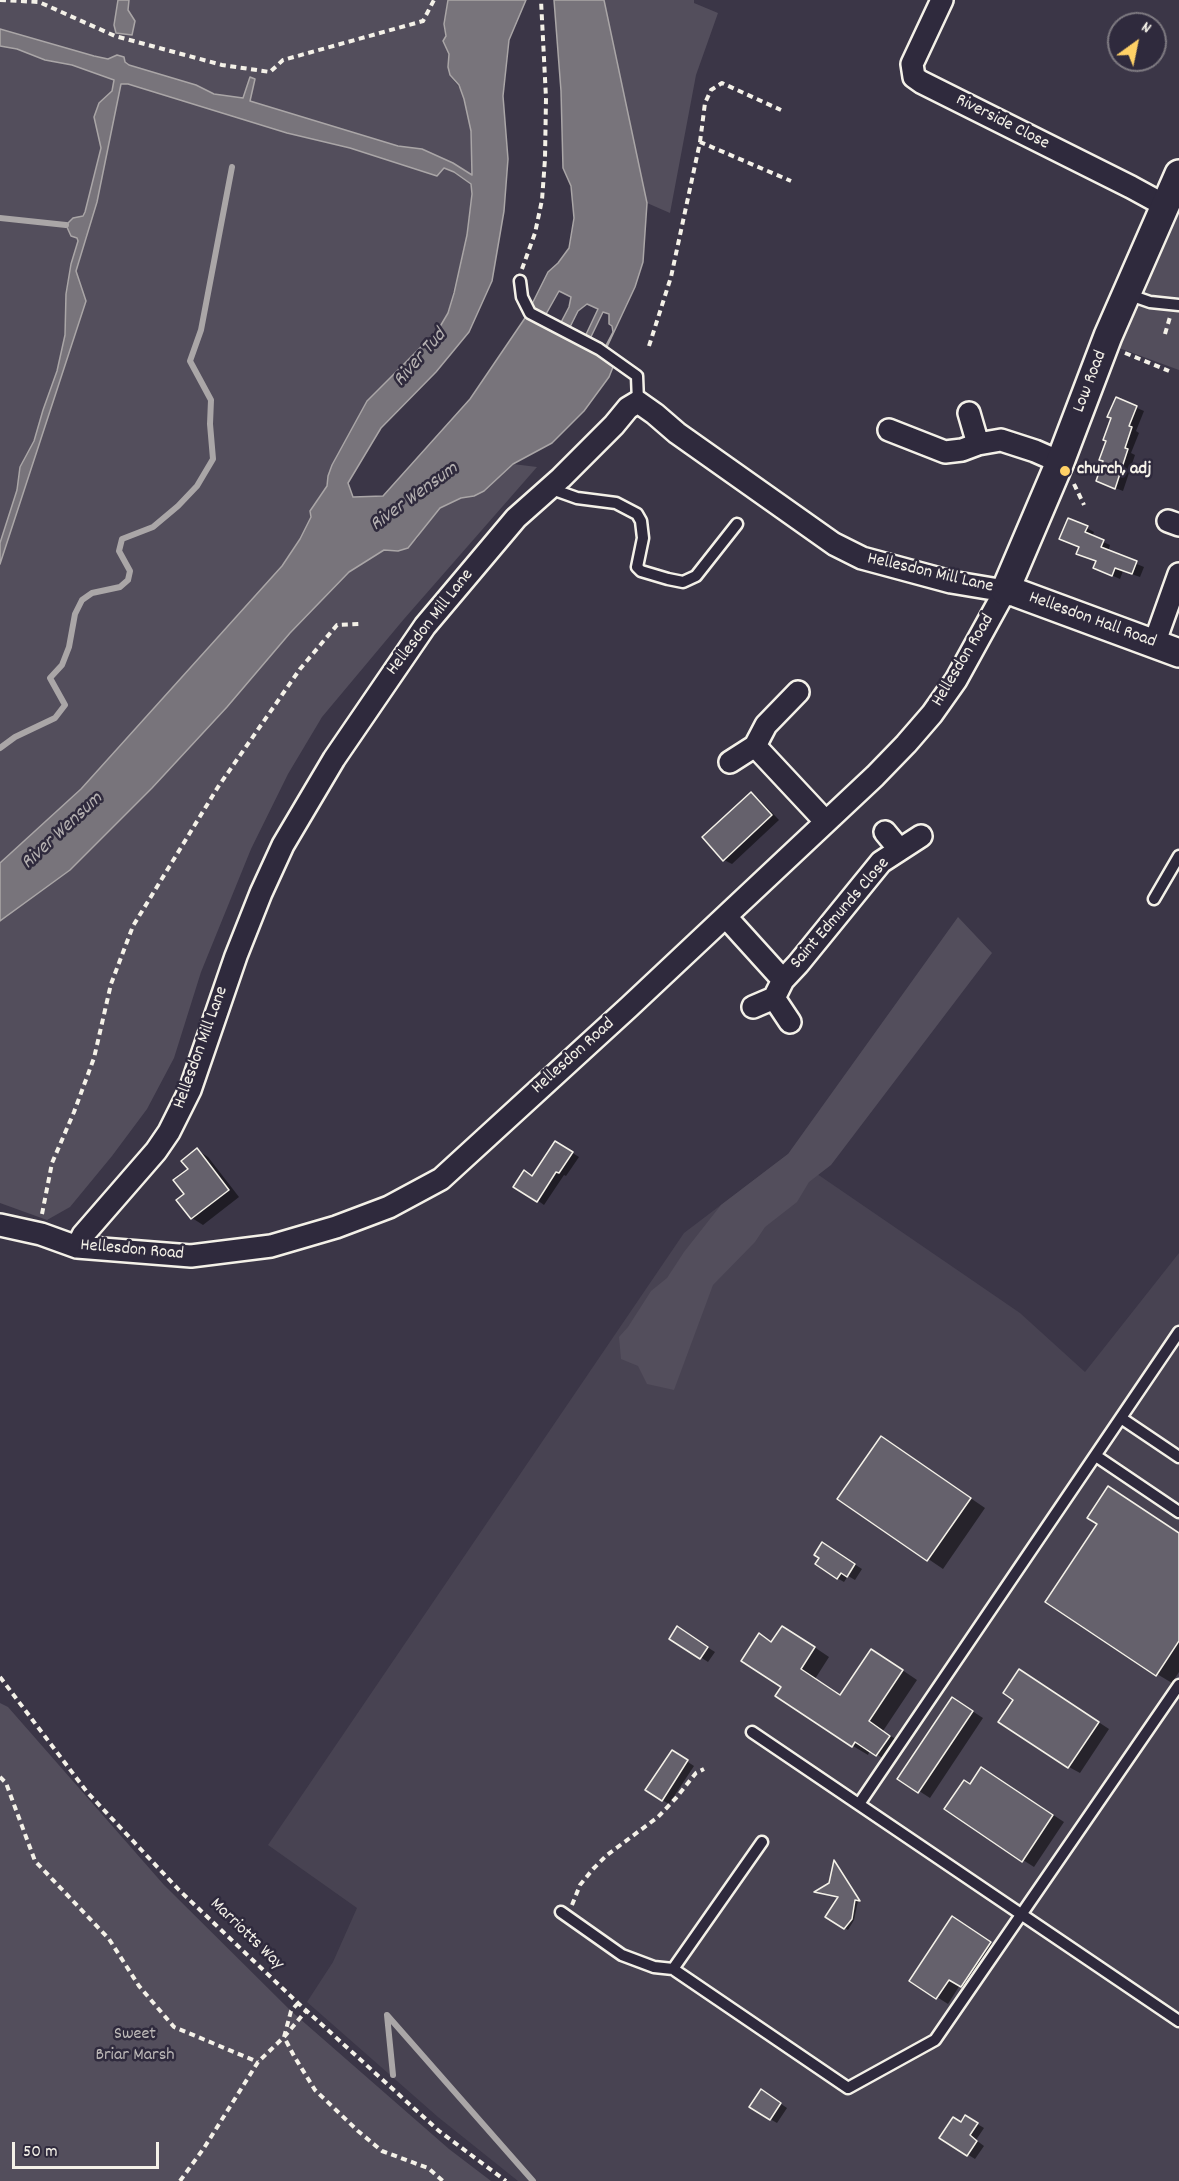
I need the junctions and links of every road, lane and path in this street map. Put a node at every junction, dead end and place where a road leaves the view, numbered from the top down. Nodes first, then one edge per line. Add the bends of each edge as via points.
1 (0, 0) edge
2 (434, 0) edge
3 (541, 0) edge
4 (942, 0) edge
5 (781, 110) dead end
6 (700, 142) junction
7 (1179, 174) edge
8 (791, 181) dead end
9 (1164, 205) junction
10 (519, 281) joint
11 (1126, 294) junction
12 (1179, 304) edge
13 (649, 346) dead end
14 (1123, 352) dead end
15 (1169, 371) dead end
16 (638, 402) junction
17 (969, 413) dead end
18 (889, 430) dead end
19 (978, 444) junction
20 (1060, 462) junction
21 (549, 488) junction
22 (737, 524) dead end
23 (1179, 574) edge
24 (1005, 591) junction
25 (360, 624) dead end
26 (1154, 644) junction
27 (1179, 654) edge
28 (798, 692) dead end
29 (755, 746) junction
30 (730, 762) dead end
31 (826, 822) junction
32 (885, 832) dead end
33 (921, 836) dead end
34 (899, 849) junction
35 (1179, 856) edge
36 (1155, 899) dead end
37 (726, 917) junction
38 (778, 989) junction
39 (753, 1007) dead end
40 (790, 1022) dead end
41 (0, 1225) edge
42 (55, 1241) junction
43 (77, 1248) junction
44 (1179, 1332) edge
45 (1121, 1418) junction
46 (1096, 1456) junction
47 (1179, 1457) edge
48 (1179, 1512) edge
49 (0, 1677) edge
50 (1179, 1685) edge
51 (752, 1732) dead end
52 (704, 1769) dead end
53 (0, 1777) edge
54 (859, 1804) junction
55 (762, 1842) dead end
56 (564, 1914) joint
57 (1021, 1914) junction
58 (673, 1969) junction
59 (298, 2003) junction
60 (306, 2011) junction
61 (1179, 2021) edge
62 (284, 2037) junction
63 (258, 2062) junction
64 (180, 2181) edge
65 (443, 2181) edge
66 (506, 2181) edge

1 - 2 path via 39,2 115,36 222,65 270,72 283,60 423,21
3 - 10 path via 546,98 542,200
4 - 9 street, Riverside Close via 912,64 914,76
5 - 6 path via 722,83 711,90 705,103
6 - 8 path
6 - 13 path via 671,277
7 - 9 street, Low Road
9 - 11 street, Low Road
10 - 16 lane via 530,314 599,349 637,376
11 - 12 lane via 1150,302
11 - 20 street, Low Road
14 - 15 path
16 - 21 street, Hellesdon Mill Lane
16 - 24 street, Hellesdon Mill Lane via 834,544 862,558 912,572
17 - 19 street
18 - 19 street via 945,452
19 - 20 street via 1001,440
20 - 24 street, Low Road
21 - 22 lane via 578,498 616,503 637,514 643,538 637,567 683,582 696,576
21 - 43 street, Hellesdon Mill Lane via 516,519 425,626 334,759 283,845 261,893 190,1090 169,1132 83,1235
23 - 26 street
24 - 26 street, Hellesdon Hall Road
24 - 31 street, Hellesdon Road via 968,660 932,714
25 - 42 path via 338,626 300,669 218,787 133,927 111,984 94,1058 51,1163 42,1207 43,1222
26 - 27 street, Hellesdon Hall Road
28 - 29 street via 766,725
29 - 30 street
29 - 31 street
31 - 37 street, Hellesdon Road
32 - 34 street, Saint Edmunds Close
33 - 34 street, Saint Edmunds Close
34 - 38 street, Saint Edmunds Close via 881,862
35 - 36 lane
37 - 38 street, Saint Edmunds Close
37 - 43 street, Hellesdon Road via 441,1179 389,1207 271,1246 191,1256
38 - 39 street, Saint Edmunds Close
38 - 40 street, Saint Edmunds Close
41 - 42 street, Hellesdon Road
42 - 43 street, Hellesdon Road
44 - 45 lane
45 - 46 lane
45 - 47 lane
46 - 48 lane
46 - 54 lane
49 - 59 path, Marriotts Way via 87,1792 179,1890
50 - 57 lane
51 - 54 lane
52 - 56 path via 658,1816 593,1869
53 - 63 path via 6,1783 35,1861 109,1939 139,1986 174,2027
54 - 57 lane
55 - 58 lane
56 - 58 lane via 622,1955 654,1967
57 - 58 lane via 935,2040 848,2088
57 - 61 lane
59 - 60 path, Marriotts Way
59 - 62 path via 291,2011
60 - 62 path
60 - 66 path, Marriotts Way via 439,2131
62 - 63 path
62 - 65 path via 315,2090 358,2132 382,2151 428,2168
63 - 64 path

